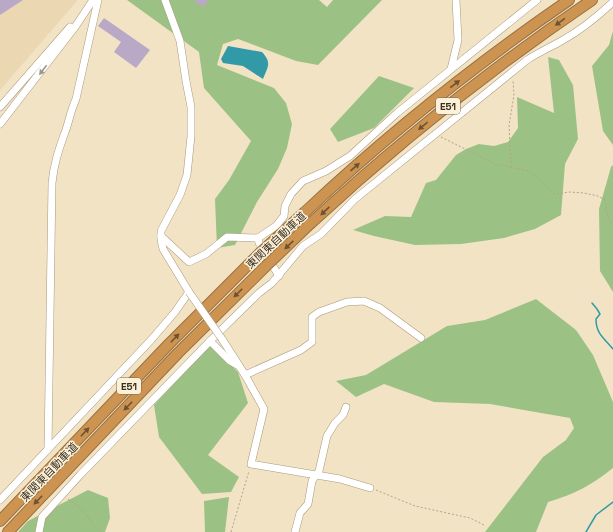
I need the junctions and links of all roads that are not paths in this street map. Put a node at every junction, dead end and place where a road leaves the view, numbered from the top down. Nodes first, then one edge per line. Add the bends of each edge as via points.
1 (98, 0) edge
2 (165, 0) edge
3 (456, 0) edge
4 (537, 0) edge
5 (569, 0) edge
6 (592, 0) edge
7 (91, 2) edge
8 (613, 2) edge
9 (450, 69) junction
10 (0, 107) edge
11 (0, 124) edge
12 (161, 236) junction
13 (258, 238) junction
14 (279, 276) junction
15 (189, 292) junction
16 (421, 338) dead end
17 (210, 341) junction
18 (238, 366) junction
19 (245, 375) junction
20 (346, 407) dead end
21 (48, 449) junction
22 (316, 476) junction
23 (370, 488) road end
24 (0, 500) edge
25 (0, 521) edge
26 (8, 532) edge
27 (39, 532) edge
28 (295, 532) edge

1 - 21 street via 76,100 57,153 52,177
2 - 12 street via 180,41 191,107 191,136 187,175
3 - 9 street via 458,40
4 - 9 street
25 -> 5 highway, 東関東自動車道 / E51, bridge via 169,344 259,254 354,167 432,102
6 -> 26 highway, 東関東自動車道 / E51, bridge via 441,112 311,223 178,353
7 - 10 street
7 -> 11 street via 75,27
8 - 14 street via 564,40 527,60 435,134 356,199 321,234 303,246
9 - 13 street via 350,156 303,181 291,194 282,220
12 - 13 street via 189,262 206,254 227,237
12 - 15 street via 163,249
13 - 14 street
14 - 17 street
15 - 18 street, bridge
15 - 21 street via 151,340
16 - 19 street via 380,308 364,301 348,302 319,312 312,318 312,342 301,350
17 - 18 street
17 - 27 street via 42,517
18 - 19 street
19 - 22 street via 264,409 251,464
20 - 22 street via 327,436
21 - 24 street
22 - 23 street via 340,479
22 - 28 street via 312,481 308,504 300,513

